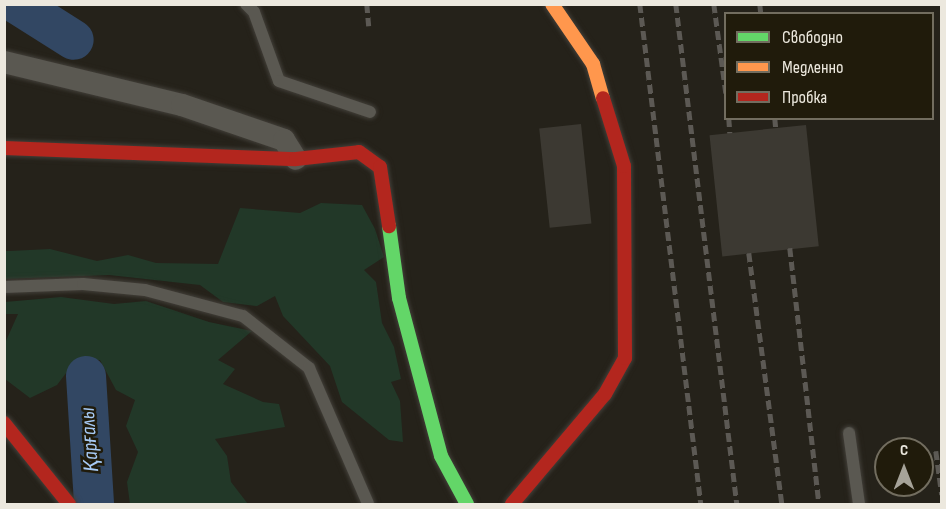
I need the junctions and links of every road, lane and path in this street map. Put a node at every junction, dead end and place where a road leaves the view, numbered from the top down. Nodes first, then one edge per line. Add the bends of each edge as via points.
1 (246, 4) edge
2 (552, 4) edge
3 (4, 62) edge
4 (370, 112) dead end
5 (4, 148) edge
6 (296, 159) junction
7 (4, 287) edge
8 (4, 423) edge
9 (849, 433) dead end
10 (69, 504) edge
11 (369, 504) edge
12 (467, 504) edge
13 (512, 504) edge
14 (859, 504) edge

1 - 4 lane via 254,12 279,81
2 - 13 street via 593,64 624,166 625,358 604,394
3 - 6 street via 182,105 284,140
5 - 6 street
6 - 12 street via 359,152 381,167 399,298 441,456
7 - 11 lane via 83,284 145,290 243,316 309,368
8 - 10 street
9 - 14 lane

